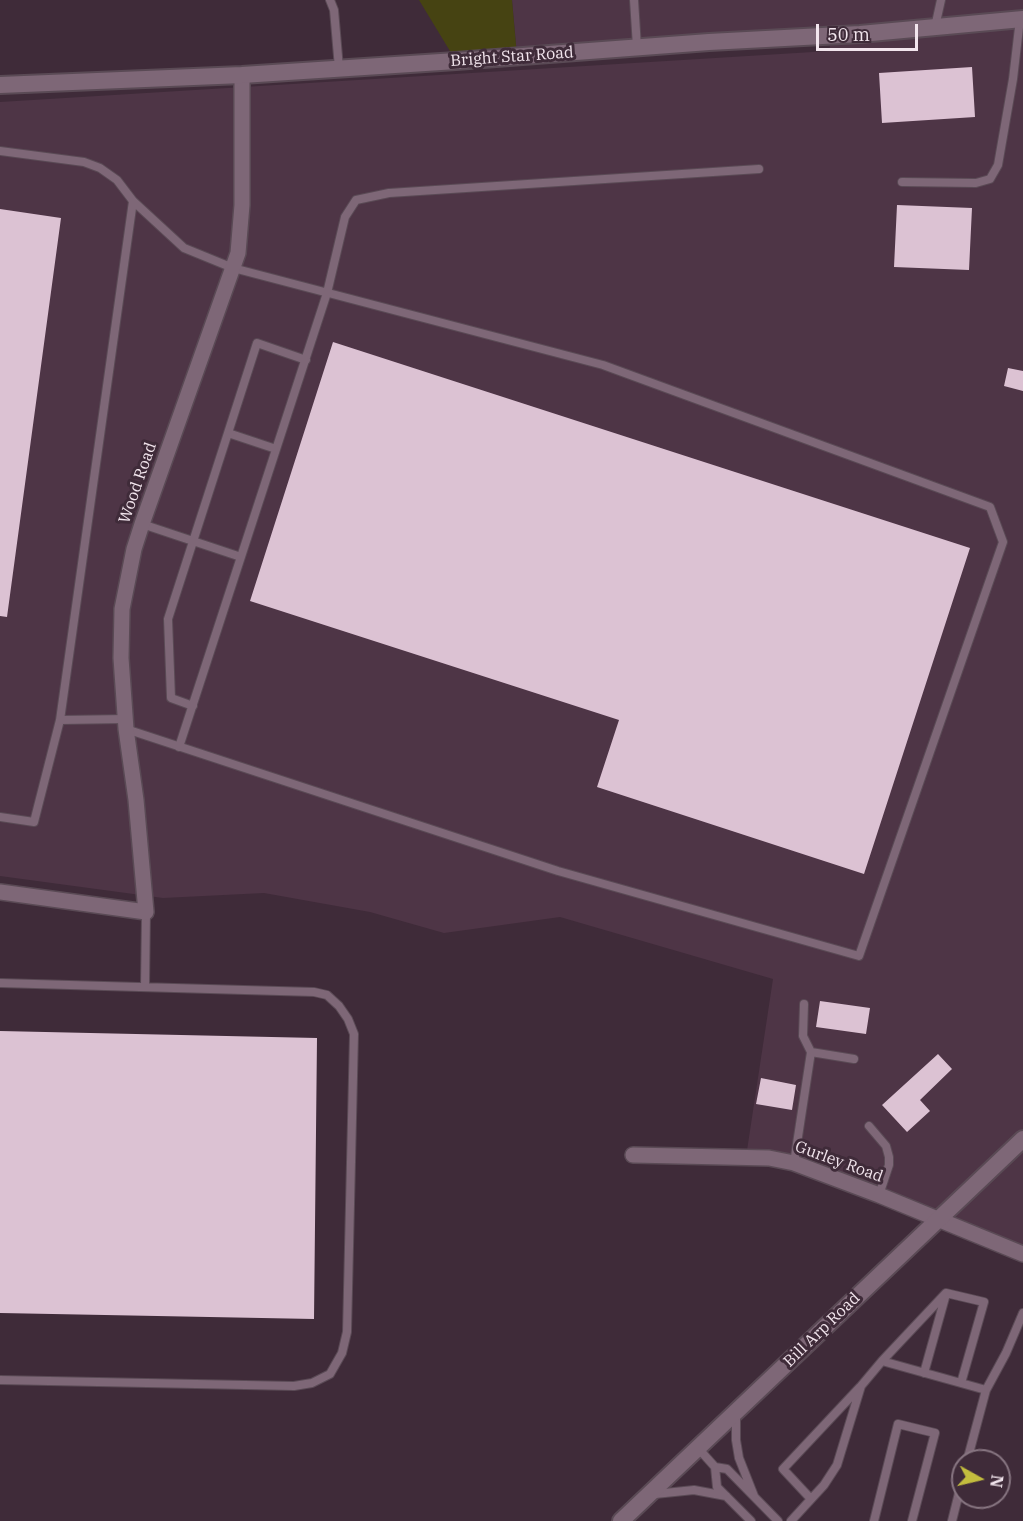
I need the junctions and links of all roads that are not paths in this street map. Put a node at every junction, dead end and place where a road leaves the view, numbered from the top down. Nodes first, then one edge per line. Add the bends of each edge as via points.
1 (330, 0) edge
2 (634, 0) edge
3 (941, 0) edge
4 (1022, 19) edge
5 (934, 27) junction
6 (637, 48) junction
7 (339, 68) junction
8 (242, 75) junction
9 (0, 85) edge
10 (0, 151) edge
11 (759, 169) dead end
12 (902, 182) dead end
13 (133, 201) junction
14 (233, 268) junction
15 (327, 293) junction
16 (306, 360) junction
17 (228, 433) junction
18 (276, 449) junction
19 (142, 524) junction
20 (193, 541) junction
21 (241, 556) junction
22 (193, 706) junction
23 (60, 720) junction
24 (126, 724) junction
25 (179, 747) junction
26 (0, 817) edge
27 (0, 892) edge
28 (146, 912) junction
29 (0, 983) edge
30 (145, 987) junction
31 (804, 1004) dead end
32 (811, 1052) junction
33 (854, 1059) dead end
34 (869, 1126) dead end
35 (1023, 1139) edge
36 (633, 1155) dead end
37 (794, 1163) junction
38 (879, 1195) junction
39 (939, 1219) junction
40 (1023, 1254) edge
41 (946, 1293) junction
42 (1023, 1313) edge
43 (882, 1361) junction
44 (924, 1373) junction
45 (0, 1380) edge
46 (961, 1383) junction
47 (861, 1386) junction
48 (986, 1390) junction
49 (736, 1411) junction
50 (698, 1448) junction
51 (970, 1449) edge
52 (715, 1467) junction
53 (648, 1495) junction
54 (726, 1496) junction
55 (754, 1496) junction
56 (811, 1498) junction
57 (621, 1521) edge
58 (751, 1521) edge
59 (778, 1521) edge
60 (791, 1521) edge
61 (874, 1521) edge
62 (912, 1521) edge

1 - 7 lane
2 - 6 lane
3 - 5 lane
4 - 5 street, Bright Star Road
4 - 12 lane via 998,165 990,179 976,183
5 - 6 street, Bright Star Road
6 - 7 street, Bright Star Road
7 - 8 street, Bright Star Road
8 - 9 street, Bright Star Road
8 - 14 street, Wood Road via 242,205
10 - 13 lane via 92,165 117,180
11 - 15 lane via 389,193 356,200 345,217
13 - 14 lane via 184,249
13 - 23 lane
14 - 15 lane
14 - 19 street, Wood Road
15 - 16 lane
15 - 25 lane via 603,365 990,507 1003,542 859,956 558,870
16 - 17 lane via 256,343
16 - 18 lane
17 - 18 lane
17 - 20 lane
18 - 21 lane
19 - 20 lane
19 - 24 street, Wood Road via 122,609
20 - 21 lane
20 - 22 lane via 168,619 171,698
21 - 22 lane
22 - 25 lane
23 - 24 lane
23 - 26 lane via 34,822
24 - 25 lane
24 - 28 street, Wood Road
27 - 28 street
28 - 30 lane
29 - 30 lane
30 - 45 lane via 314,992 327,995 348,1019 354,1034 347,1332 342,1353 330,1374 294,1386
31 - 32 lane via 803,1036
32 - 33 lane
32 - 37 lane
34 - 38 lane via 886,1146 889,1157
35 - 39 street, Bill Arp Road
36 - 37 street, Gurley Road via 769,1158
37 - 38 street, Gurley Road
38 - 39 street, Gurley Road
39 - 40 street, Gurley Road
39 - 49 street, Bill Arp Road
41 - 43 lane
41 - 44 lane
41 - 46 lane via 984,1302
42 - 48 lane
43 - 44 lane
43 - 47 lane
44 - 46 lane
46 - 48 lane
47 - 56 lane via 837,1464
47 - 56 lane via 783,1469
48 - 51 lane
49 - 50 street, Bill Arp Road
49 - 55 lane via 736,1440
50 - 52 lane
50 - 53 street, Bill Arp Road
52 - 54 lane via 717,1487
52 - 55 lane via 727,1469
53 - 54 lane via 694,1490
53 - 57 street, Bill Arp Road
54 - 58 lane
55 - 59 lane
56 - 60 lane
61 - 62 lane via 898,1424 935,1433

